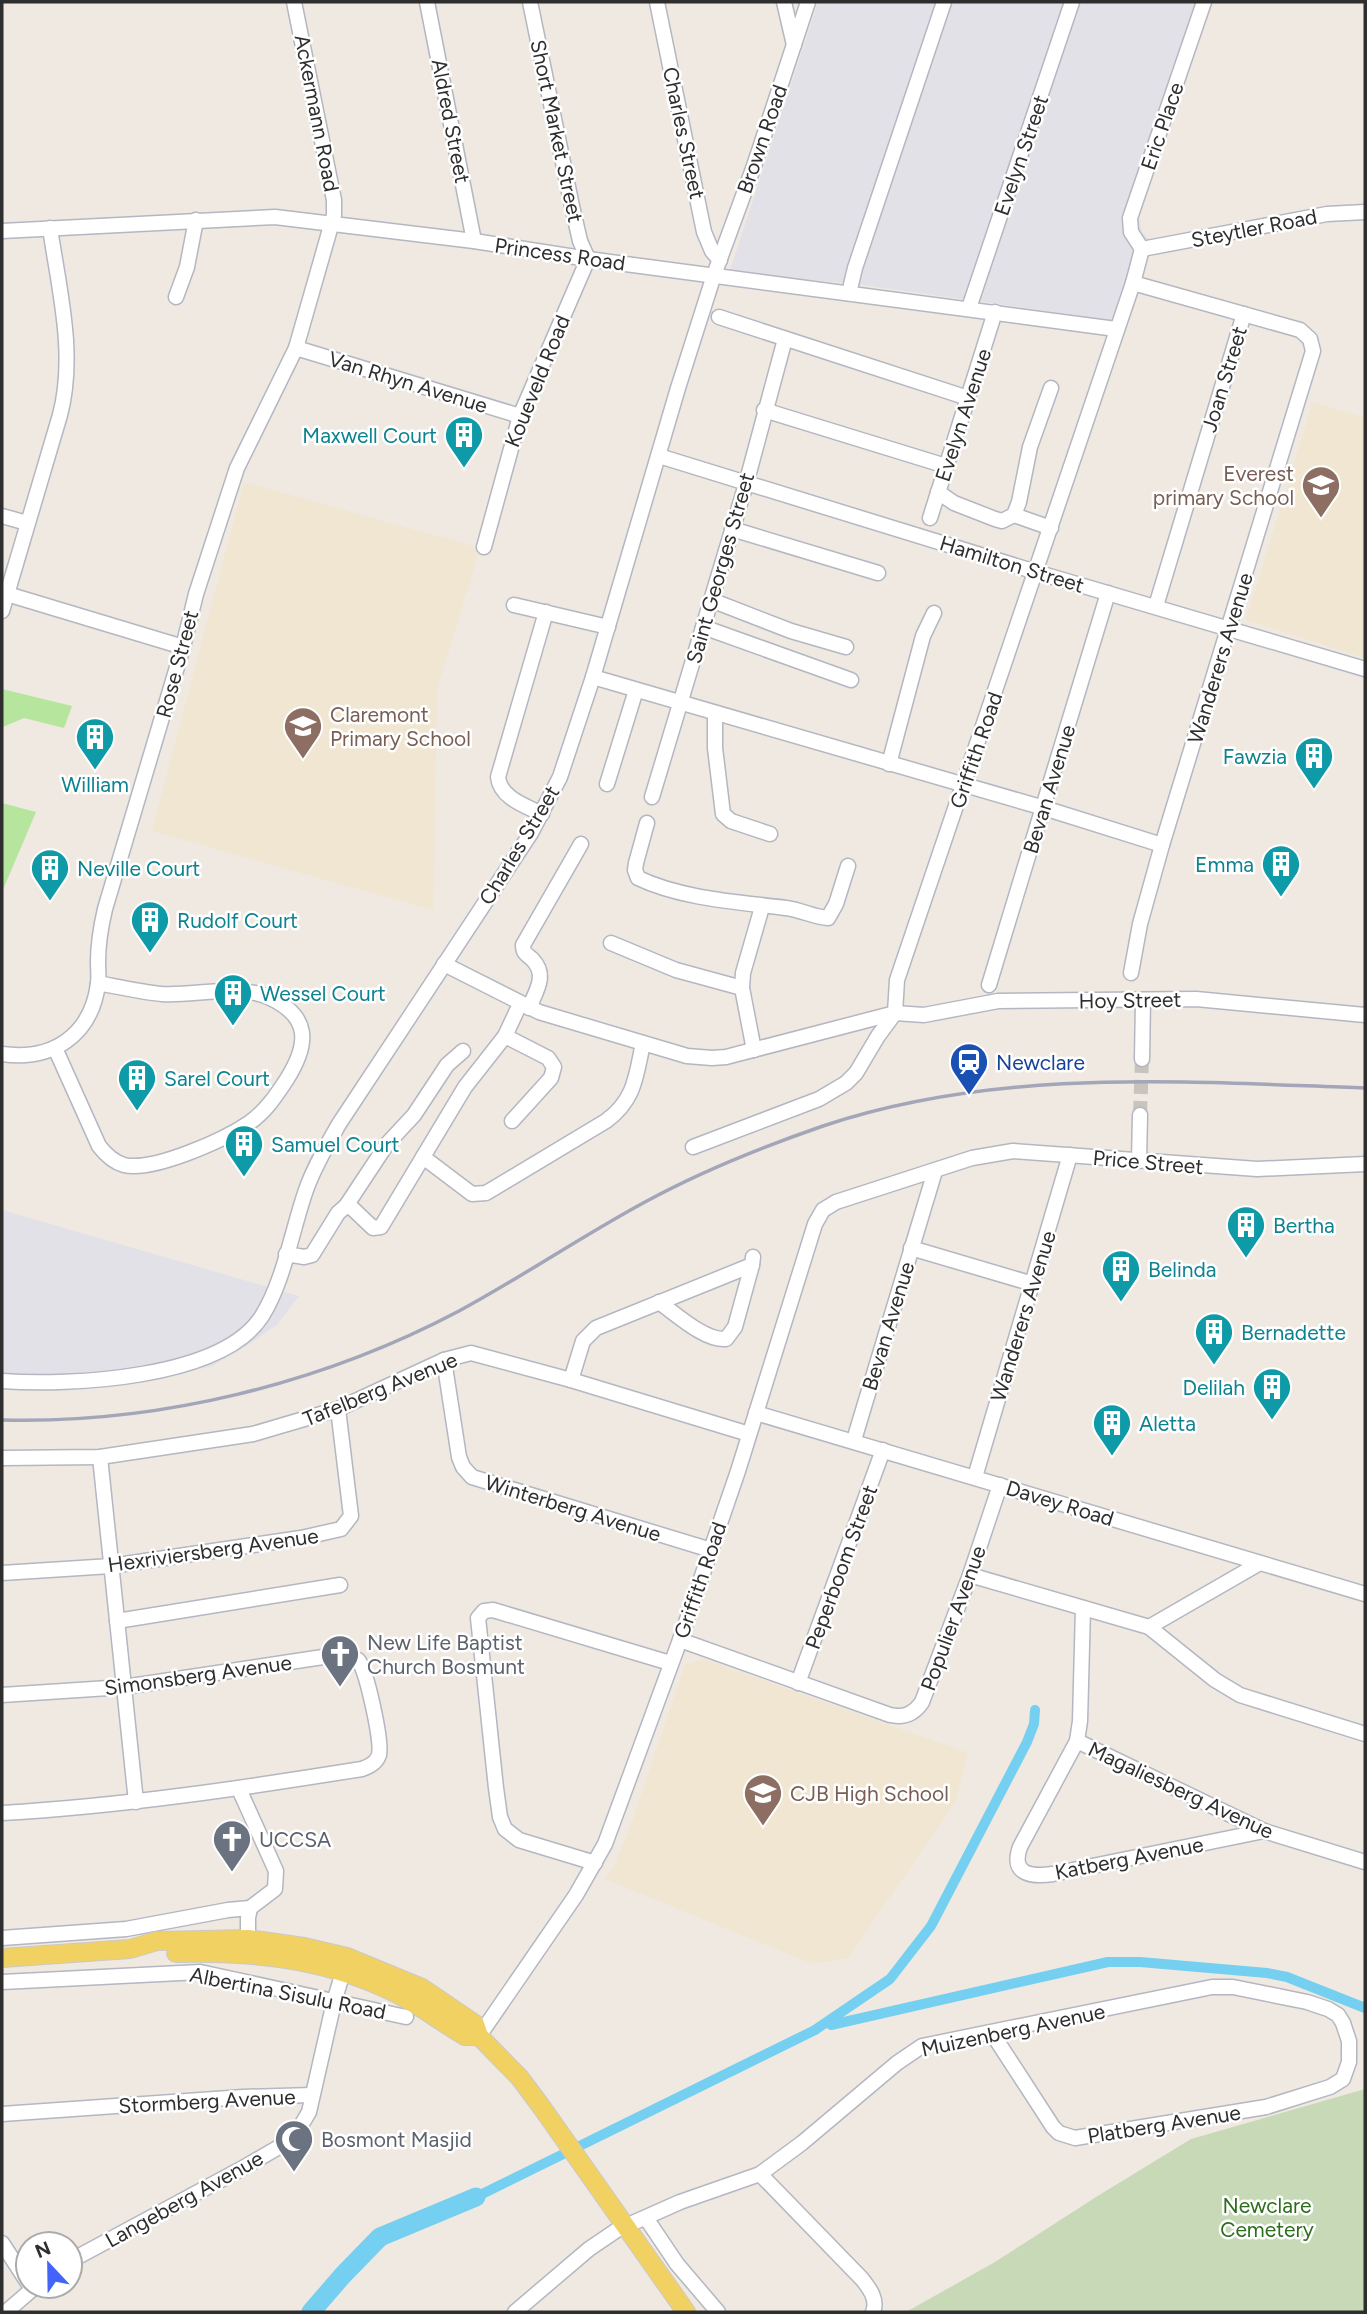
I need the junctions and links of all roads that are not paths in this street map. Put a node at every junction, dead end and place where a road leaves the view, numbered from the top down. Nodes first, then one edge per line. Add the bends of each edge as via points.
1 (294, 2) edge
2 (427, 2) edge
3 (530, 2) edge
4 (657, 2) edge
5 (784, 2) edge
6 (808, 2) edge
7 (944, 2) edge
8 (1072, 2) edge
9 (1204, 2) edge
10 (794, 46) junction
11 (1365, 212) edge
12 (196, 220) junction
13 (331, 225) junction
14 (50, 228) junction
15 (2, 231) edge
16 (474, 241) junction
17 (1142, 249) junction
18 (588, 259) junction
19 (720, 260) junction
20 (714, 275) junction
21 (1133, 283) junction
22 (849, 293) junction
23 (176, 297) dead end
24 (969, 308) junction
25 (995, 312) junction
26 (1244, 314) junction
27 (719, 317) dead end
28 (1116, 329) junction
29 (785, 339) junction
30 (296, 348) junction
31 (1051, 388) dead end
32 (968, 398) junction
33 (764, 410) junction
34 (520, 416) junction
35 (659, 456) junction
36 (946, 466) junction
37 (746, 484) junction
38 (938, 492) junction
39 (1013, 515) junction
40 (2, 516) edge
41 (930, 518) dead end
42 (27, 523) junction
43 (1051, 528) junction
44 (732, 529) junction
45 (484, 547) dead end
46 (1036, 572) junction
47 (878, 573) dead end
48 (1108, 593) junction
49 (7, 594) junction
50 (711, 600) junction
51 (514, 605) dead end
52 (1156, 606) junction
53 (2, 611) edge
54 (546, 612) junction
55 (934, 613) dead end
56 (608, 627) junction
57 (703, 627) junction
58 (1230, 628) junction
59 (846, 647) dead end
60 (183, 648) junction
61 (1365, 669) edge
62 (593, 677) junction
63 (852, 680) dead end
64 (636, 690) junction
65 (681, 703) junction
66 (715, 713) junction
67 (889, 764) junction
68 (607, 784) dead end
69 (964, 786) junction
70 (652, 797) dead end
71 (1044, 808) junction
72 (542, 814) junction
73 (648, 823) dead end
74 (770, 834) dead end
75 (581, 844) dead end
76 (1162, 845) junction
77 (848, 866) dead end
78 (762, 907) junction
79 (611, 943) dead end
80 (444, 964) junction
81 (1131, 973) dead end
82 (98, 983) junction
83 (989, 985) dead end
84 (742, 988) junction
85 (1143, 1000) junction
86 (524, 1006) junction
87 (895, 1013) junction
88 (1365, 1015) edge
89 (505, 1036) junction
90 (643, 1043) junction
91 (55, 1048) junction
92 (754, 1049) junction
93 (463, 1051) dead end
94 (2, 1055) edge
95 (1142, 1059) tunnel mouth
96 (1140, 1115) tunnel mouth
97 (512, 1121) dead end
98 (693, 1147) dead end
99 (1070, 1155) junction
100 (423, 1157) junction
101 (1139, 1161) junction
102 (1365, 1164) edge
103 (934, 1171) junction
104 (346, 1206) junction
105 (911, 1248) junction
106 (286, 1254) junction
107 (1033, 1284) junction
108 (659, 1302) junction
109 (444, 1360) junction
110 (571, 1380) junction
111 (2, 1381) edge
112 (338, 1409) junction
113 (756, 1413) junction
114 (749, 1434) junction
115 (853, 1440) junction
116 (883, 1450) junction
117 (100, 1457) junction
118 (2, 1458) edge
119 (975, 1477) junction
120 (1000, 1485) junction
121 (711, 1550) junction
122 (1260, 1563) junction
123 (111, 1566) junction
124 (2, 1573) edge
125 (970, 1575) junction
126 (340, 1585) dead end
127 (1364, 1588) edge
128 (1083, 1608) junction
129 (117, 1621) junction
130 (1149, 1627) junction
131 (680, 1640) junction
132 (670, 1663) junction
133 (798, 1683) junction
134 (124, 1687) junction
135 (2, 1695) edge
136 (1365, 1734) edge
137 (1077, 1741) junction
138 (239, 1789) junction
139 (136, 1802) junction
140 (2, 1813) edge
141 (1264, 1831) junction
142 (1365, 1862) edge
143 (595, 1863) junction
144 (250, 1908) junction
145 (2, 1938) edge
146 (248, 1946) junction
147 (2, 1958) edge
148 (345, 1965) junction
149 (2, 1982) edge
150 (334, 2002) junction
151 (406, 2017) dead end
152 (992, 2033) junction
153 (479, 2036) junction
154 (1343, 2079) joint
155 (312, 2095) junction
156 (2, 2114) edge
157 (760, 2174) junction
158 (646, 2218) junction
159 (626, 2226) junction
160 (2, 2243) edge
161 (84, 2253) edge
162 (14, 2260) edge
163 (524, 2309) edge
164 (686, 2312) edge
165 (718, 2312) edge
166 (873, 2312) edge

1 - 13 street, Ackermann Road via 334,200
2 - 16 street, Aldred Street
3 - 18 street, Short Market Street via 572,206
4 - 19 street, Charles Street via 704,232
5 - 10 street
6 - 10 street, Brown Road
7 - 22 street
8 - 24 street, Evelyn Street
9 - 17 street, Eric Place via 1130,218 1131,232
10 - 19 street, Brown Road
11 - 17 street, Steytler Road via 1327,214
12 - 13 street, Princess Road via 262,216
12 - 14 street, Princess Road
12 - 23 street
13 - 16 street, Princess Road
13 - 30 street, Rose Street
14 - 15 street, Princess Road
14 - 42 street via 66,338 66,384
16 - 18 street, Princess Road
17 - 21 street, Griffith Road
18 - 20 street, Princess Road
18 - 34 street, Koueveld Road
19 - 20 street, Brown Road
20 - 22 street, Princess Road
20 - 35 street, Charles Street
21 - 26 street
21 - 28 street, Griffith Road
22 - 24 street, Princess Road
24 - 25 street, Princess Road
25 - 28 street, Princess Road
25 - 32 street, Evelyn Avenue
26 - 52 street, Joan Street
26 - 58 street, Wanderers Avenue via 1300,330 1313,351
27 - 29 street
28 - 43 street, Griffith Road
29 - 32 street
29 - 33 street, Saint Georges Street
30 - 34 street, Van Rhyn Avenue
30 - 60 street, Rose Street via 237,468
31 - 39 street
32 - 36 street, Evelyn Avenue
33 - 36 street
33 - 37 street, Saint Georges Street
34 - 45 street, Koueveld Road
35 - 37 street, Hamilton Street
35 - 56 street, Charles Street
36 - 38 street, Evelyn Avenue
37 - 44 street, Saint Georges Street
37 - 46 street, Hamilton Street
38 - 39 street via 995,519
38 - 41 street, Evelyn Avenue
39 - 43 street
40 - 42 street
42 - 49 street
43 - 46 street, Griffith Road
44 - 47 street
44 - 50 street, Saint Georges Street
46 - 48 street, Hamilton Street
46 - 69 street, Griffith Road
48 - 52 street, Hamilton Street
48 - 71 street, Bevan Avenue
49 - 53 street
49 - 60 street
50 - 57 street, Saint Georges Street
50 - 59 street
51 - 54 street
52 - 58 street, Hamilton Street
54 - 56 street
54 - 72 street via 498,777 506,794
55 - 67 street via 923,636
56 - 62 street, Charles Street
57 - 63 street
57 - 65 street, Saint Georges Street
58 - 61 street, Hamilton Street
58 - 76 street, Wanderers Avenue
60 - 82 street, Rose Street via 105,909
62 - 64 street
62 - 72 street, Charles Street
64 - 65 street
64 - 68 street
65 - 66 street
65 - 70 street, Saint Georges Street
66 - 67 street
66 - 74 street via 723,814
67 - 69 street
69 - 71 street
69 - 87 street, Griffith Road via 898,980
71 - 76 street
71 - 83 street, Bevan Avenue
72 - 80 street, Charles Street
73 - 78 street via 636,863 638,878
75 - 86 street via 523,945 541,978
76 - 81 street, Wanderers Avenue
77 - 78 street via 828,918
78 - 84 street
79 - 84 street via 676,970
80 - 86 street, Hoy Street
80 - 106 street, Charles Street via 321,1156
82 - 91 street, Rose Street via 81,1029
82 - 91 street via 163,994 247,992 265,996 297,1020 303,1038 298,1061 278,1094 249,1123 171,1159 138,1167 109,1158 99,1146
84 - 92 street
85 - 87 street, Hoy Street via 998,1001 924,1015
85 - 88 street, Hoy Street via 1210,1000
85 - 95 street
86 - 89 street
86 - 90 street, Hoy Street
87 - 92 street, Hoy Street
87 - 98 street, Griffith Road via 856,1073 834,1091
89 - 97 street via 548,1058 554,1066 551,1078
89 - 100 street via 465,1087
90 - 92 street, Hoy Street via 701,1058
90 - 100 street via 623,1108 486,1193 472,1194
91 - 94 street, Rose Street via 35,1055
93 - 104 street via 387,1143
96 - 101 street
99 - 101 street, Price Street
99 - 103 street, Price Street via 999,1152
99 - 107 street, Wanderers Avenue
100 - 104 street via 379,1229
101 - 102 street, Price Street via 1256,1169
103 - 105 street, Bevan Avenue
103 - 113 street, Griffith Road via 822,1210
104 - 106 street via 310,1257
105 - 107 street
105 - 115 street, Bevan Avenue
106 - 111 street, Charles Street via 263,1315 247,1333 211,1354 167,1369 116,1378
107 - 119 street, Wanderers Avenue
108 - 108 street via 692,1327 726,1339 735,1327 752,1261
108 - 110 street via 588,1335
109 - 110 street, Tafelberg Avenue via 482,1355
109 - 112 street, Tafelberg Avenue
109 - 121 street, Winterberg Avenue via 459,1457 472,1477
110 - 114 street, Tafelberg Avenue
112 - 117 street, Tafelberg Avenue via 253,1434
112 - 123 street, Hexriviersberg Avenue via 351,1516 341,1529
113 - 114 street, Griffith Road
113 - 115 street, Davey Road
114 - 121 street, Griffith Road
115 - 116 street, Davey Road
116 - 119 street, Davey Road
116 - 133 street, Peperboom Street
117 - 118 street, Tafelberg Avenue
117 - 123 street
119 - 120 street, Davey Road
120 - 122 street, Davey Road
120 - 125 street, Populier Avenue
121 - 131 street, Griffith Road
122 - 127 street, Davey Road
122 - 130 street
123 - 124 street, Hexriviersberg Avenue
123 - 129 street
125 - 128 street
125 - 133 street, Populier Avenue via 922,1702 912,1713 890,1716
126 - 129 street
128 - 130 street
128 - 137 street, Katberg Avenue
129 - 134 street
130 - 136 street via 1240,1695
131 - 132 street, Griffith Road
131 - 133 street, Populier Avenue
132 - 143 street, Griffith Road
132 - 143 street via 493,1610 478,1618 505,1829 519,1840
134 - 135 street, Simonsberg Avenue
134 - 138 street, Simonsberg Avenue via 323,1657 342,1655 358,1660 368,1679 379,1745 374,1763 362,1769
134 - 139 street
137 - 141 street, Magaliesberg Avenue
137 - 141 street, Katberg Avenue via 1020,1847 1018,1862 1027,1875 1053,1874
138 - 139 street
138 - 144 street via 276,1871 275,1889
139 - 140 street
141 - 142 street, Magaliesberg Avenue
143 - 153 street, Griffith Road
144 - 145 street via 126,1929
144 - 146 street
146 - 147 main road, Albertina Sisulu Road via 157,1941 130,1949
146 - 148 main road, Albertina Sisulu Road via 300,1961
148 - 150 street, Stormberg Avenue
148 - 153 main road, Albertina Sisulu Road via 466,2036
149 - 150 street, Albertina Sisulu Road via 200,1972
150 - 151 street, Albertina Sisulu Road
150 - 155 street, Stormberg Avenue
152 - 154 street, Platberg Avenue via 1053,2127 1076,2138 1266,2107
152 - 154 street, Muizenberg Avenue via 1212,1987 1233,1987 1307,2002 1338,2015 1350,2051
152 - 157 street, Muizenberg Avenue via 915,2050
153 - 159 main road, Albertina Sisulu Road via 520,2078
155 - 156 street, Stormberg Avenue
155 - 161 street, Langeberg Avenue via 304,2123 279,2147
157 - 158 street, Muizenberg Avenue
157 - 166 street via 862,2279 872,2292
158 - 159 street, Muizenberg Avenue
158 - 165 street
159 - 163 street, Muizenberg Avenue via 589,2249
159 - 164 main road, Albertina Sisulu Road
160 - 162 street

